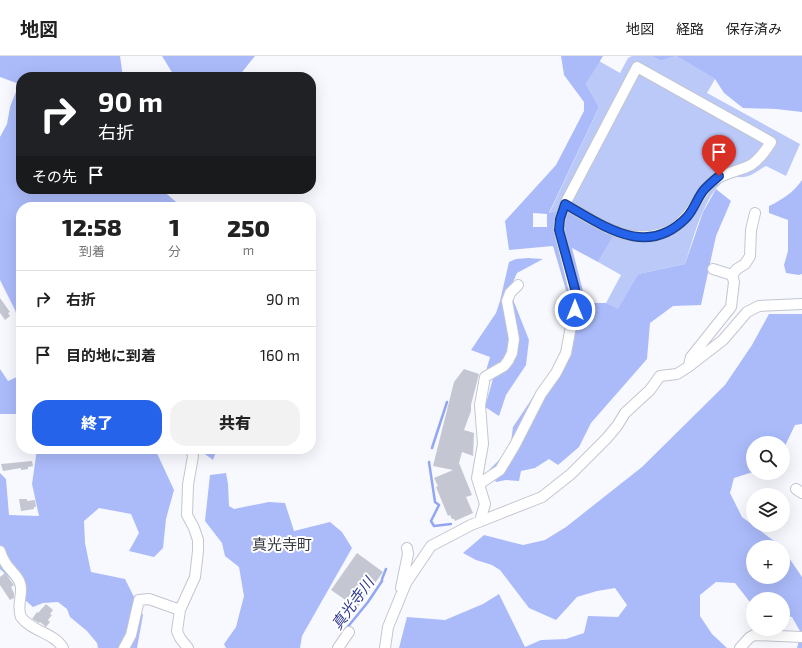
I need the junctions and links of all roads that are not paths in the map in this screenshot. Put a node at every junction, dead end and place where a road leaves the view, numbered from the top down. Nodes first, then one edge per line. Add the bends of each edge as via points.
1 (565, 204) junction
2 (755, 213) dead end
3 (713, 269) dead end
4 (732, 275) junction
5 (518, 285) dead end
6 (802, 304) edge
7 (688, 367) junction
8 (192, 454) edge
9 (479, 484) junction
10 (480, 521) junction
11 (407, 548) dead end
12 (0, 550) edge
13 (401, 596) junction
14 (180, 610) junction
15 (349, 632) dead end
16 (802, 637) edge
17 (62, 648) edge
18 (124, 648) edge
19 (188, 648) edge
20 (338, 648) edge
21 (385, 648) edge
22 (740, 648) edge

1 - 1 street via 637,67 771,142 752,164 713,181 702,192 694,208 682,222 658,235 640,237 616,232
1 - 9 street via 559,230 576,300 566,353 500,470
2 - 4 street via 751,230 750,256
3 - 4 street
4 - 7 street via 734,282 731,308 691,357
5 - 9 street via 510,293 507,301 514,339 512,353 504,366 485,377 480,405 483,444 477,478
6 - 7 street via 759,306 747,312 723,340
7 - 10 street via 677,374 660,376 650,390 625,413 606,439 571,474 542,496
8 - 14 street via 187,515 198,540 198,551 195,577
9 - 10 street via 485,504
10 - 13 street via 431,546 406,583
11 - 13 street
12 - 17 street via 21,585 21,617 33,628 56,639
13 - 21 street via 388,627
14 - 18 street via 149,599 140,600 131,635
14 - 19 street via 177,631
15 - 20 street
16 - 22 street via 754,635

